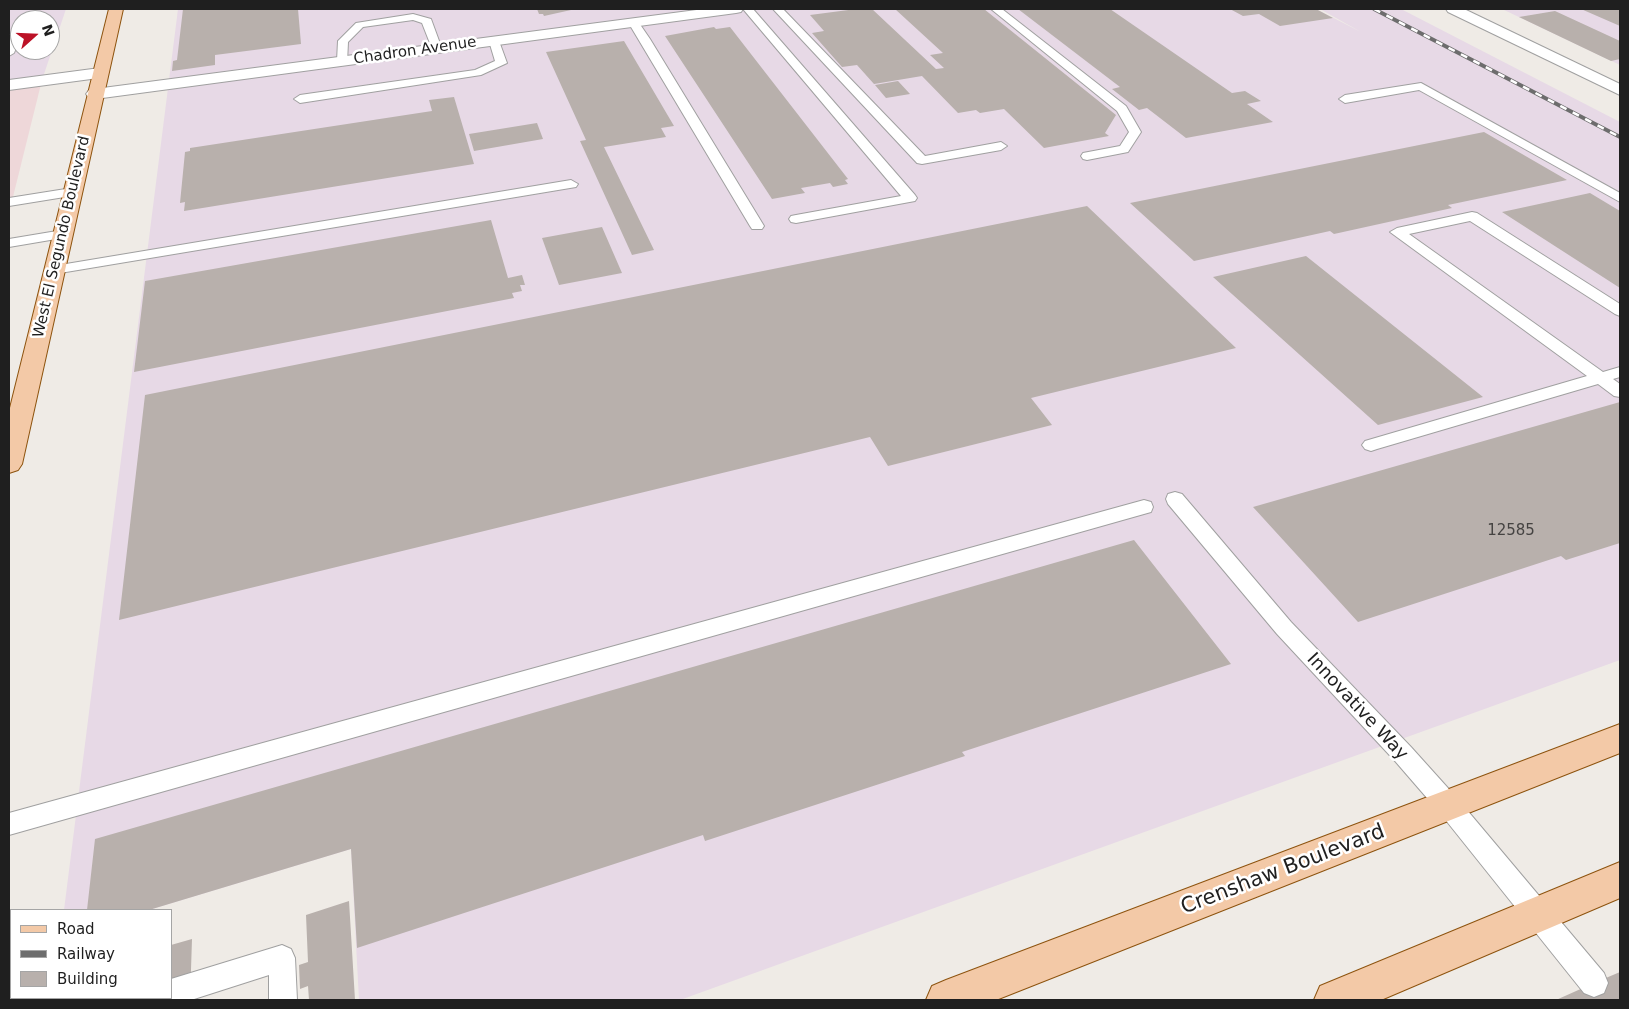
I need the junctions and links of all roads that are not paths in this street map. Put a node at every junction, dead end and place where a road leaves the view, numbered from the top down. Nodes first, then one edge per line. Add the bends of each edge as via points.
1 (116, 9) edge
2 (736, 9) edge
3 (748, 9) edge
4 (778, 9) edge
5 (996, 9) edge
6 (1453, 9) edge
7 (717, 10) edge
8 (633, 22) junction
9 (494, 41) junction
10 (437, 48) junction
11 (343, 61) junction
12 (100, 73) junction
13 (9, 85) edge
14 (1620, 90) edge
15 (95, 94) junction
16 (300, 99) dead end
17 (1346, 99) dead end
18 (1001, 146) dead end
19 (1087, 156) dead end
20 (571, 184) dead end
21 (72, 192) junction
22 (1620, 198) edge
23 (9, 202) edge
24 (796, 219) dead end
25 (757, 226) dead end
26 (62, 234) junction
27 (9, 243) edge
28 (54, 270) junction
29 (1620, 311) edge
30 (1620, 372) edge
31 (1600, 378) junction
32 (1620, 392) edge
33 (1371, 446) dead end
34 (10, 457) edge
35 (1174, 499) dead end
36 (1144, 508) dead end
37 (1620, 738) edge
38 (1448, 806) junction
39 (9, 824) edge
40 (1620, 880) edge
41 (1539, 915) junction
42 (1594, 983) dead end
43 (172, 993) edge
44 (283, 1000) edge
45 (946, 1000) edge
46 (1334, 1000) edge

1 - 12 main road, West El Segundo Boulevard
2 - 7 street, Chadron Avenue
3 - 24 lane via 910,198
4 - 18 lane via 922,160
5 - 19 lane via 1122,109 1135,132 1124,149
6 - 14 street
7 - 8 street, Chadron Avenue
8 - 9 street, Chadron Avenue
8 - 25 lane
9 - 10 street, Chadron Avenue
9 - 16 lane via 501,63 477,73
10 - 11 street, Chadron Avenue
10 - 11 lane via 427,20 413,17 385,20 360,25 343,41
11 - 15 street, Chadron Avenue
12 - 13 street
12 - 15 main road, West El Segundo Boulevard
15 - 21 main road, West El Segundo Boulevard
17 - 22 lane via 1421,86
20 - 28 lane
21 - 23 lane
21 - 26 main road, West El Segundo Boulevard
26 - 27 lane
26 - 28 main road, West El Segundo Boulevard
28 - 34 main road, West El Segundo Boulevard
29 - 31 lane via 1472,216 1397,232
30 - 31 lane
31 - 32 lane
31 - 33 lane
35 - 38 lane, Innovative Way via 1284,628
36 - 39 lane
37 - 38 main road, Crenshaw Boulevard
38 - 41 lane, Innovative Way
38 - 45 main road, Crenshaw Boulevard
40 - 41 main road
41 - 42 lane, Innovative Way
41 - 46 main road
43 - 44 lane via 282,958

